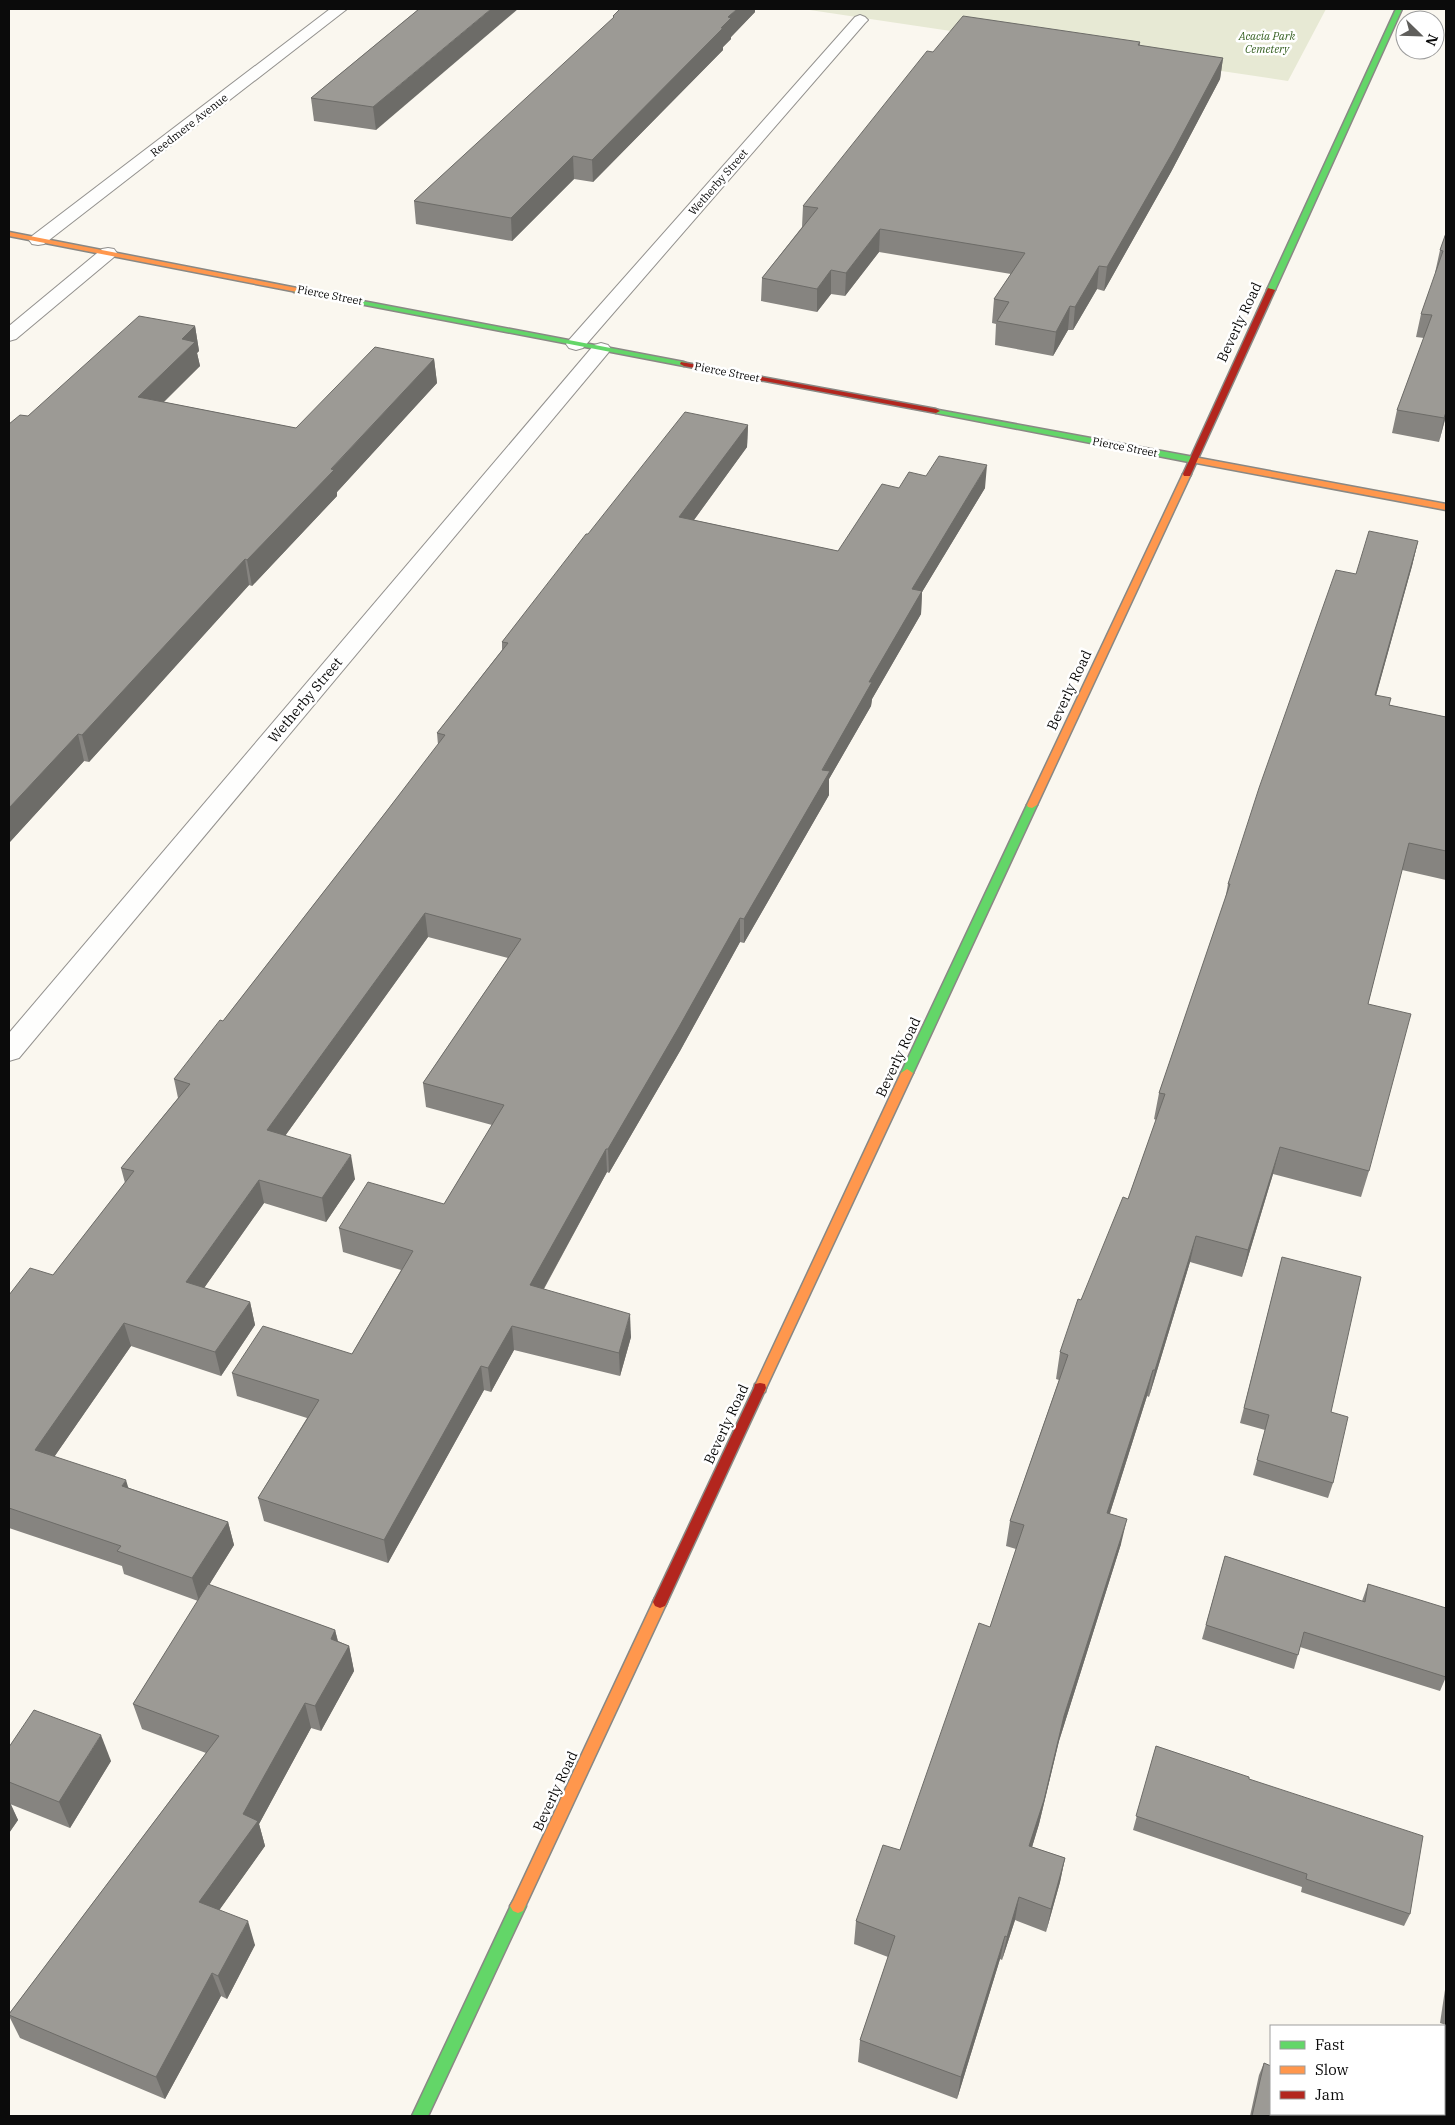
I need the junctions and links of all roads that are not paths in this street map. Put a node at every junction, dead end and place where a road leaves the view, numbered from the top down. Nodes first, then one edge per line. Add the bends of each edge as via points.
1 (339, 9) edge
2 (1399, 9) edge
3 (860, 20) dead end
4 (9, 234) edge
5 (38, 240) junction
6 (108, 253) junction
7 (9, 335) edge
8 (576, 344) junction
9 (601, 349) junction
10 (1193, 460) junction
11 (1446, 507) edge
12 (9, 1051) edge
13 (420, 2116) edge

1 - 5 street, Reedmere Avenue
2 - 10 street, Beverly Road
3 - 8 street, Wetherby Street
4 - 5 street, Pierce Street
5 - 6 street, Pierce Street
6 - 7 street
6 - 8 street, Pierce Street
8 - 9 street, Pierce Street
9 - 10 street, Pierce Street
9 - 12 street, Wetherby Street
10 - 11 street, Pierce Street
10 - 13 street, Beverly Road

